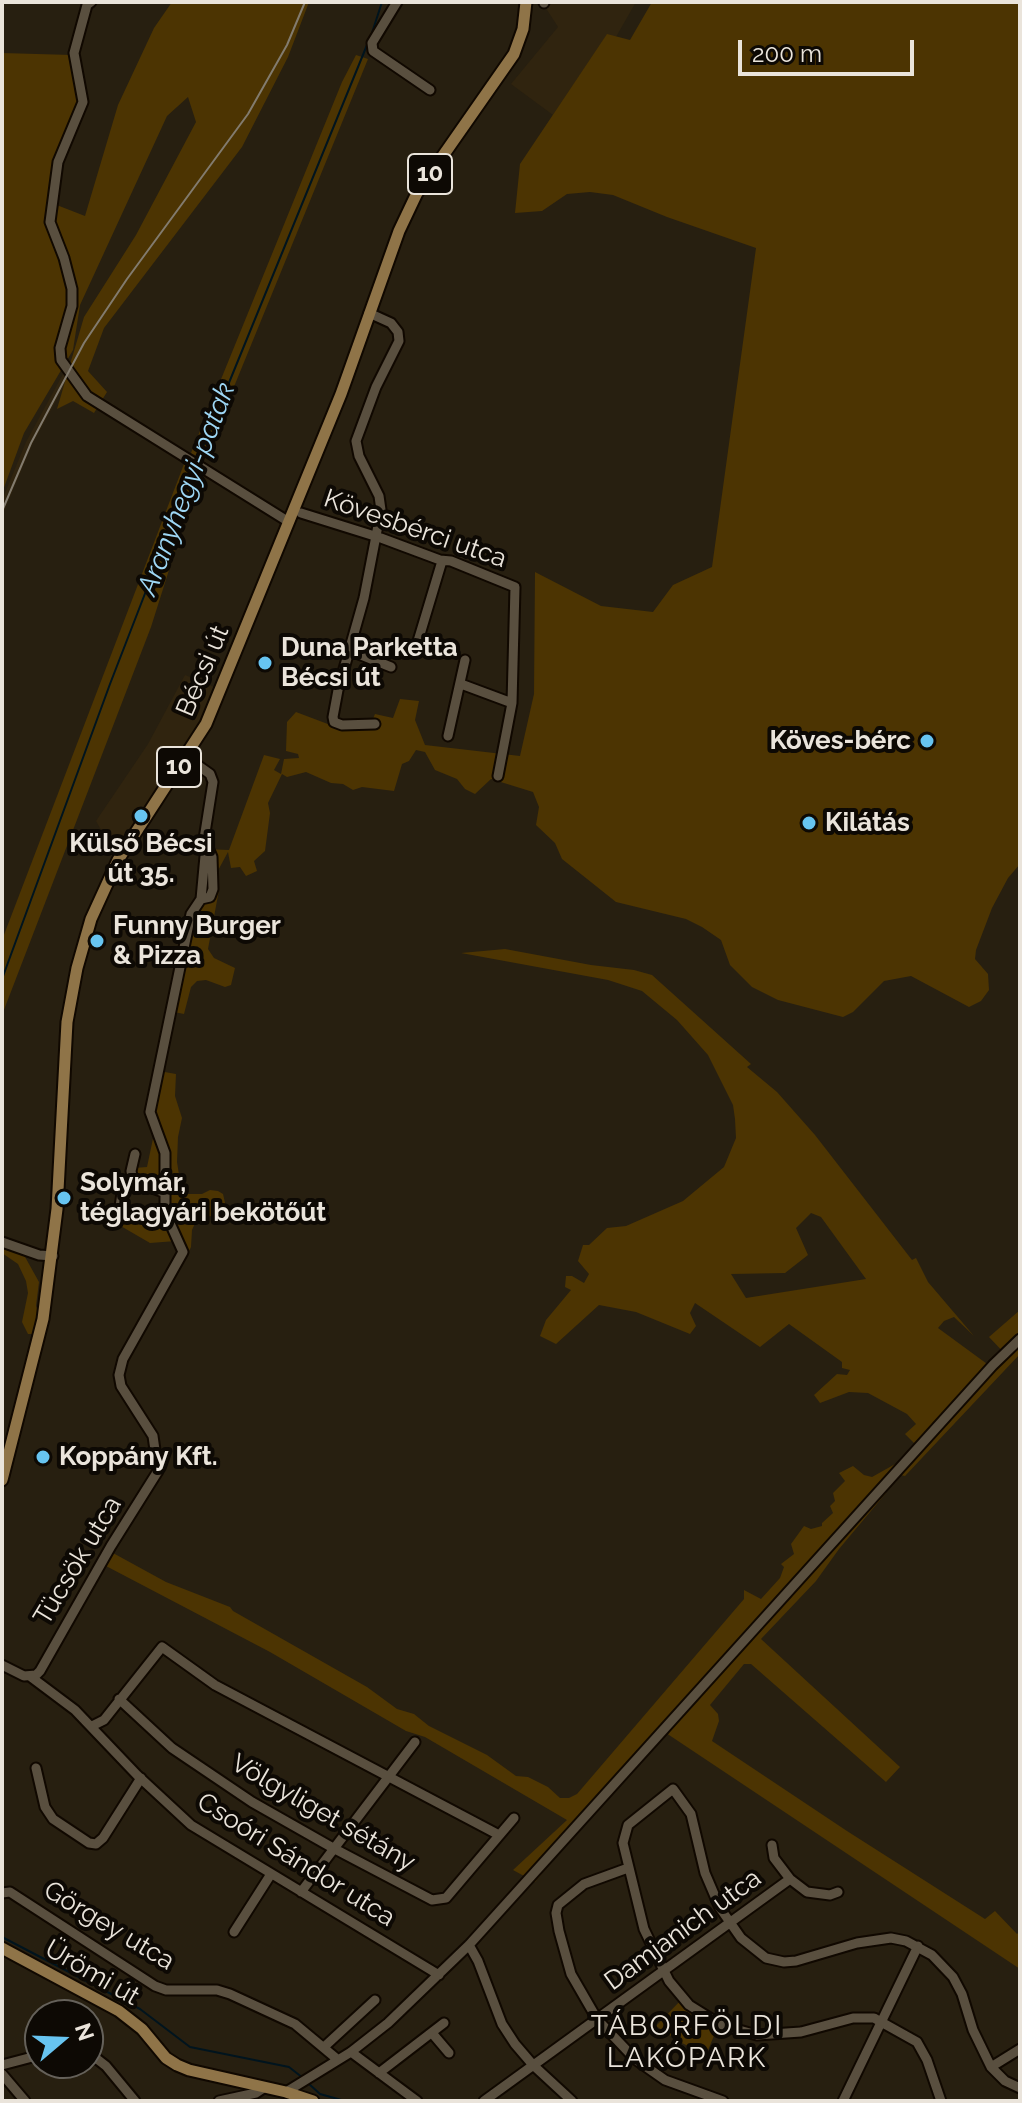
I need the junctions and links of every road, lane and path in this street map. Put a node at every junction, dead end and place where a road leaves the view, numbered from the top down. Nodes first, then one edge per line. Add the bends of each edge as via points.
1 (91, 2) edge
2 (397, 2) edge
3 (526, 2) edge
4 (430, 90) dead end
5 (369, 313) junction
6 (301, 513) dead end
7 (289, 522) junction
8 (377, 537) junction
9 (442, 561) junction
10 (418, 641) dead end
11 (351, 651) junction
12 (465, 660) dead end
13 (391, 667) dead end
14 (461, 684) junction
15 (512, 703) junction
16 (375, 724) dead end
17 (448, 736) dead end
18 (186, 757) junction
19 (498, 776) dead end
20 (205, 856) dead end
21 (201, 899) junction
22 (135, 1154) dead end
23 (133, 1181) junction
24 (163, 1192) junction
25 (118, 1221) dead end
26 (2, 1242) edge
27 (53, 1256) junction
28 (1020, 1339) edge
29 (2, 1480) edge
30 (2, 1665) edge
31 (31, 1677) junction
32 (119, 1699) junction
33 (92, 1726) junction
34 (415, 1742) dead end
35 (36, 1768) dead end
36 (389, 1775) junction
37 (141, 1778) junction
38 (514, 1818) dead end
39 (499, 1835) junction
40 (772, 1845) dead end
41 (333, 1848) junction
42 (628, 1868) junction
43 (271, 1874) junction
44 (790, 1879) junction
45 (301, 1892) junction
46 (838, 1892) dead end
47 (2, 1893) edge
48 (729, 1923) junction
49 (234, 1932) dead end
50 (469, 1945) junction
51 (918, 1946) junction
52 (2, 1948) edge
53 (664, 1971) junction
54 (439, 1975) junction
55 (375, 2000) dead end
56 (597, 2019) junction
57 (883, 2022) junction
58 (444, 2023) dead end
59 (432, 2033) junction
60 (324, 2047) junction
61 (1020, 2049) edge
62 (351, 2052) junction
63 (449, 2053) dead end
64 (24, 2059) edge
65 (337, 2059) junction
66 (104, 2064) edge
67 (2, 2065) edge
68 (533, 2065) junction
69 (991, 2067) junction
70 (379, 2073) junction
71 (2, 2074) edge
72 (265, 2087) junction
73 (1020, 2088) edge
74 (286, 2092) junction
75 (25, 2101) edge
76 (135, 2101) edge
77 (219, 2101) edge
78 (313, 2101) edge
79 (417, 2101) edge
80 (484, 2101) edge
81 (572, 2101) edge
82 (723, 2101) edge
83 (843, 2101) edge
84 (941, 2101) edge

1 - 7 street via 74,53 82,110 58,162 50,222 72,289 60,353 87,396
2 - 4 street via 372,43 373,51
3 - 5 main road, Bécsi út / 10 via 517,48 417,193
5 - 7 main road, Bécsi út / 10
5 - 8 street via 391,323 399,337 356,441 381,502
6 - 8 street, Kövesbérci utca
7 - 18 main road, Bécsi út / 10 via 221,690
8 - 9 street, Kövesbérci utca
8 - 11 street
9 - 10 street
9 - 15 street, Kövesbérci utca via 515,587
11 - 13 street
11 - 16 street via 334,722
12 - 14 street
14 - 15 street
14 - 17 street
15 - 19 street
18 - 21 street, Tücsök utca via 210,774 214,785 204,839 212,857 213,889 210,897
18 - 27 main road, Bécsi út / 10 via 118,860 99,898 77,968 64,1052
20 - 21 street, Tücsök utca
21 - 24 street, Tücsök utca via 191,914 150,1112 165,1153
22 - 23 street
23 - 24 street
23 - 25 street via 123,1186
24 - 31 street, Tücsök utca via 165,1212 183,1252 119,1375 153,1436 158,1471 44,1665
26 - 27 street
27 - 29 main road, Bécsi út / 10 via 36,1351
28 - 50 street
30 - 31 street
31 - 33 street, Csoóri Sándor utca
32 - 33 street via 104,1720
32 - 36 street via 162,1647 215,1685
32 - 41 street, Völgyliget sétány via 172,1748
33 - 37 street, Csoóri Sándor utca
34 - 36 street
35 - 37 street via 53,1819 96,1844
36 - 39 street
36 - 41 street
37 - 43 street, Csoóri Sándor utca via 191,1825
38 - 39 street, Völgyliget sétány
39 - 41 street, Völgyliget sétány via 440,1901
40 - 44 street via 774,1858
41 - 45 street
42 - 48 street via 623,1836 628,1825 673,1789 691,1814 705,1873
42 - 53 street via 644,1929
42 - 56 street via 584,1884 556,1909 567,1963
43 - 45 street, Csoóri Sándor utca
43 - 49 street
44 - 46 street via 807,1892
44 - 48 street, Damjanich utca
45 - 54 street, Csoóri Sándor utca
47 - 60 street, Görgey utca via 10,1892 155,1986 230,1994 295,2024
48 - 51 street via 756,1951 784,1962 874,1939
48 - 53 street, Damjanich utca
50 - 54 street
50 - 68 street via 502,2024
51 - 57 street
51 - 69 street via 953,1977
52 - 72 main road, Ürömi út via 132,2019 177,2065
53 - 56 street, Damjanich utca
53 - 57 street via 689,2005 738,2032 779,2035 863,2016
54 - 62 street
55 - 60 street
56 - 68 street, Damjanich utca
56 - 82 street via 650,2070
57 - 83 street
57 - 84 street via 917,2042
58 - 59 street
59 - 63 street
59 - 70 street
60 - 65 street, Görgey utca
61 - 69 street
62 - 65 street
62 - 70 street
64 - 67 street
65 - 74 street
66 - 76 street
68 - 80 street, Damjanich utca
68 - 81 street
69 - 73 street
70 - 79 street
71 - 75 street
72 - 74 main road, Ürömi út
72 - 77 street
74 - 78 main road, Ürömi út

